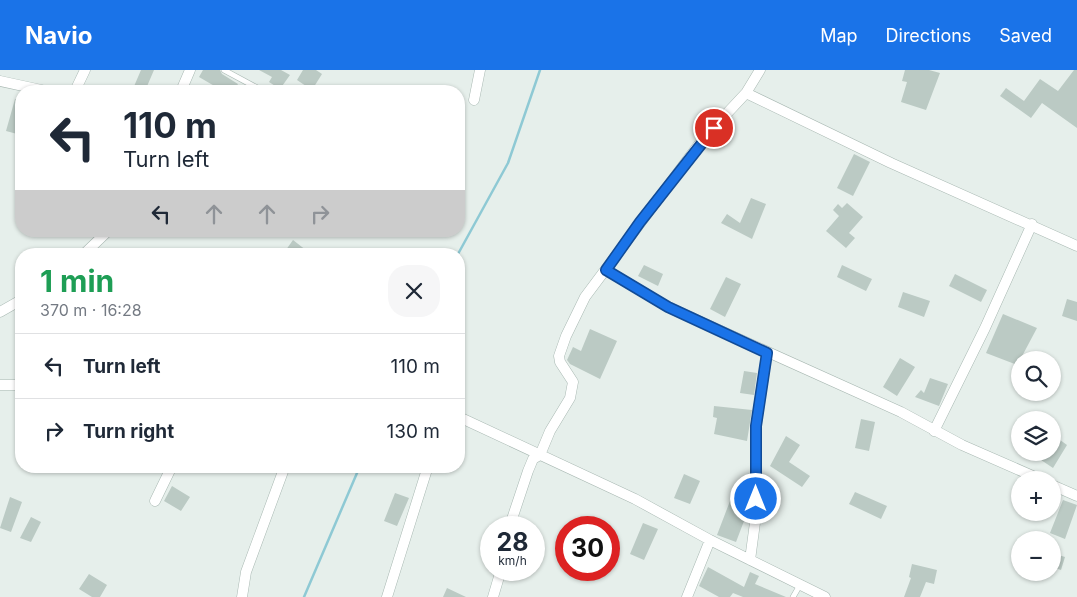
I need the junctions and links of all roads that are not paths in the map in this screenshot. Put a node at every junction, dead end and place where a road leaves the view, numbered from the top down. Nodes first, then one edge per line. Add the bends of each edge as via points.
1 (85, 70) edge
2 (190, 70) edge
3 (224, 70) edge
4 (480, 70) edge
5 (760, 70) edge
6 (0, 81) edge
7 (18, 85) edge
8 (79, 85) edge
9 (184, 85) edge
10 (252, 85) edge
11 (746, 94) junction
12 (474, 100) dead end
13 (1032, 224) junction
14 (102, 237) edge
15 (1077, 246) edge
16 (90, 248) edge
17 (606, 270) junction
18 (15, 303) edge
19 (0, 312) edge
20 (767, 353) junction
21 (0, 385) edge
22 (15, 385) edge
23 (465, 420) edge
24 (934, 431) junction
25 (540, 455) junction
26 (1022, 471) edge
27 (168, 473) edge
28 (282, 473) edge
29 (426, 473) edge
30 (1061, 489) edge
31 (1077, 496) edge
32 (155, 500) dead end
33 (513, 516) edge
34 (710, 540) junction
35 (750, 560) junction
36 (498, 581) edge
37 (800, 585) junction
38 (242, 597) edge
39 (387, 597) edge
40 (493, 597) edge
41 (687, 597) edge
42 (793, 597) edge
43 (825, 597) edge

1 - 8 street
2 - 9 street
3 - 10 lane
4 - 12 street
5 - 11 street
6 - 7 street
11 - 13 street via 891,163
11 - 17 street via 703,139
13 - 15 street
13 - 24 street
14 - 16 street
17 - 20 street via 668,307
17 - 25 street via 585,297 563,345 560,362 574,386
18 - 19 street
20 - 24 street via 901,412
20 - 35 street via 756,426 756,515
21 - 22 street
23 - 25 street
24 - 26 street
25 - 33 street via 533,459
25 - 34 street via 634,499
27 - 32 street
28 - 38 street via 246,572
29 - 39 street
30 - 31 street
34 - 35 street
34 - 41 street
35 - 37 street
36 - 40 street
37 - 42 lane
37 - 43 street

